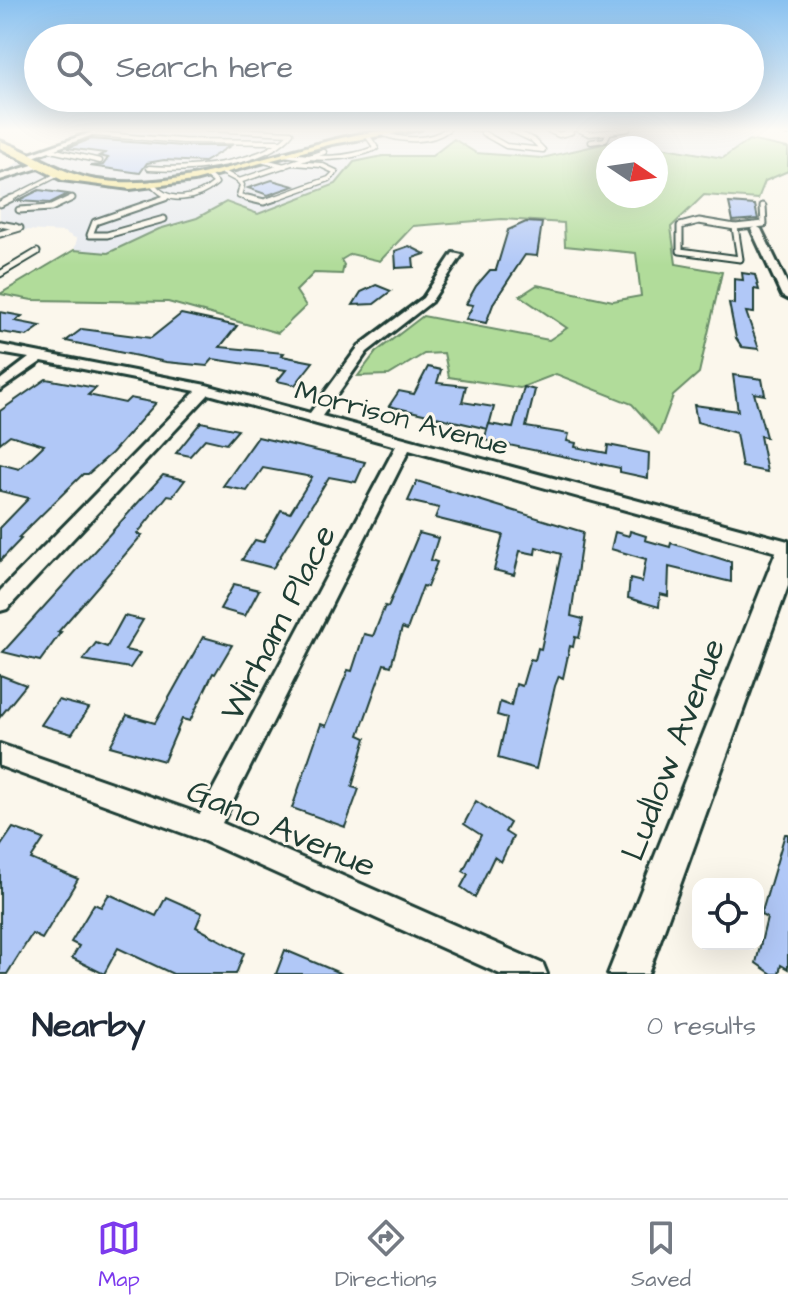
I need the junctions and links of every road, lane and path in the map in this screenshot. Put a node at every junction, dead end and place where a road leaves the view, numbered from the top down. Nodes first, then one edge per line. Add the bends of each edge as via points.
1 (58, 174) edge
2 (61, 174) edge
3 (216, 174) edge
4 (227, 174) edge
5 (251, 174) edge
6 (334, 174) edge
7 (208, 176) junction
8 (239, 181) junction
9 (152, 183) junction
10 (167, 197) junction
11 (72, 198) dead end
12 (0, 204) edge
13 (763, 206) dead end
14 (19, 210) dead end
15 (164, 219) dead end
16 (0, 224) edge
17 (735, 226) junction
18 (756, 229) junction
19 (0, 234) edge
20 (37, 252) dead end
21 (457, 255) dead end
22 (0, 274) edge
23 (788, 296) edge
24 (0, 349) edge
25 (40, 356) junction
26 (0, 386) edge
27 (206, 389) junction
28 (312, 420) junction
29 (404, 445) junction
30 (785, 566) edge
31 (0, 603) edge
32 (0, 755) edge
33 (206, 829) junction
34 (533, 974) edge
35 (628, 974) edge

1 - 12 lane
2 - 9 main road via 104,183
3 - 7 main road
4 - 8 lane
5 - 8 lane
6 - 8 lane via 264,202 239,196
7 - 9 main road
7 - 10 lane via 216,183 204,192
9 - 10 lane
10 - 15 lane via 102,218 90,235
11 - 14 lane via 51,208
13 - 18 lane via 764,224
16 - 19 lane via 20,228
17 - 17 lane via 688,221 680,226 680,251 740,259
17 - 18 lane
18 - 23 street
20 - 22 lane
21 - 28 street via 427,300 363,349
24 - 25 street, Morrison Avenue
25 - 26 street
25 - 27 street, Morrison Avenue
27 - 28 street, Morrison Avenue
27 - 31 street
28 - 29 street, Morrison Avenue
29 - 30 street, Morrison Avenue
29 - 33 street, Wirham Place
30 - 35 main road, Ludlow Avenue
32 - 33 street, Gano Avenue
33 - 34 street, Gano Avenue

